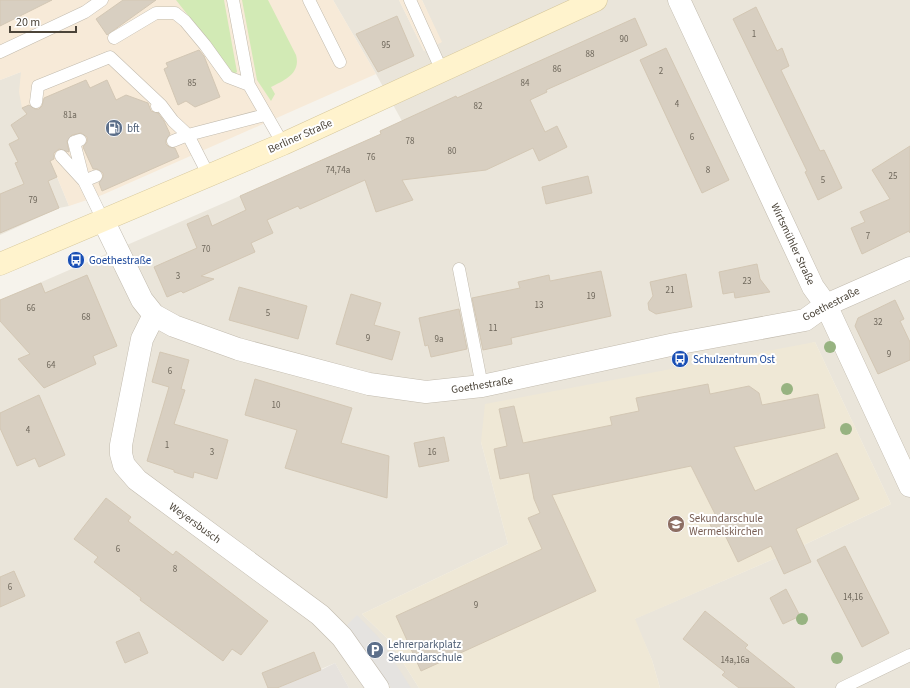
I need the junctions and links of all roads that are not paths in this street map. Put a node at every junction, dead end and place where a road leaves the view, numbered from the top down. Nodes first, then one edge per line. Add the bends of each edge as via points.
1 (102, 0) edge
2 (233, 0) edge
3 (309, 0) edge
4 (410, 0) edge
5 (596, 0) edge
6 (679, 0) edge
7 (114, 38) dead end
8 (0, 52) edge
9 (340, 62) dead end
10 (442, 71) junction
11 (249, 86) junction
12 (36, 102) dead end
13 (265, 115) junction
14 (188, 135) junction
15 (80, 140) dead end
16 (172, 141) dead end
17 (283, 144) junction
18 (61, 156) dead end
19 (96, 176) dead end
20 (209, 176) junction
21 (84, 181) junction
22 (104, 222) junction
23 (0, 264) edge
24 (910, 268) edge
25 (459, 269) dead end
26 (826, 305) junction
27 (154, 315) junction
28 (482, 386) junction
29 (910, 486) edge
30 (910, 655) edge
31 (378, 688) edge
32 (842, 688) edge

1 - 8 lane via 85,12
2 - 11 lane
3 - 9 lane
4 - 10 lane
5 - 10 main road, Berliner Straße
6 - 26 street, Wirtsmühler Straße via 812,287
7 - 11 lane via 156,13 175,13 205,45 228,77
10 - 17 main road, Berliner Straße
11 - 13 lane
12 - 14 lane via 38,86 110,57 159,106 169,123
13 - 14 lane
13 - 17 lane
14 - 16 lane
14 - 20 lane
15 - 21 lane via 74,142 84,161
17 - 20 main road, Berliner Straße
18 - 21 lane
19 - 21 lane
20 - 22 main road, Berliner Straße
21 - 22 lane
22 - 23 main road, Berliner Straße
22 - 27 street, Goethestraße via 142,300
24 - 26 street, Goethestraße
25 - 28 lane
26 - 28 street, Goethestraße via 805,320 674,344
26 - 29 street, Wirtsmühler Straße
27 - 28 street, Goethestraße via 194,334 238,349 370,384 426,392
27 - 31 street, Weyersbusch via 142,339 123,431 121,454 129,472 320,615 342,637
30 - 32 lane

